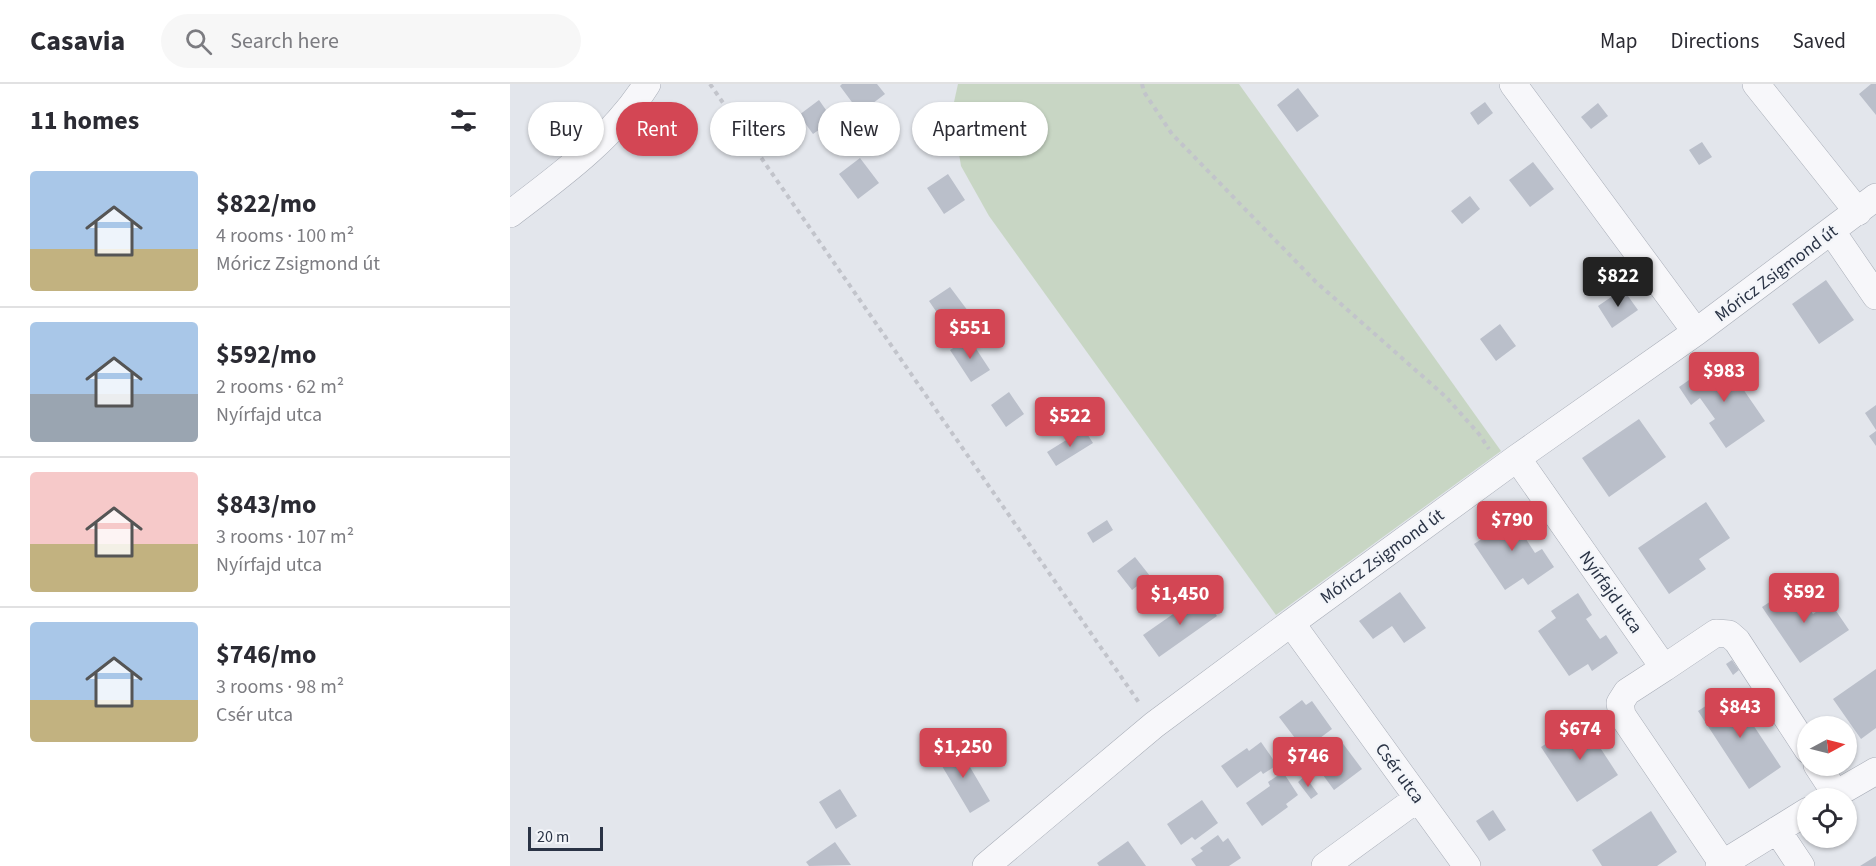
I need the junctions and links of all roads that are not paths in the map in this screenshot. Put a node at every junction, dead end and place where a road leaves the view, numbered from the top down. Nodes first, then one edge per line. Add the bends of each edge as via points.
1 (647, 84) edge
2 (1513, 84) edge
3 (1756, 84) edge
4 (1867, 204) edge
5 (510, 214) edge
6 (1832, 232) junction
7 (1876, 296) edge
8 (1696, 332) junction
9 (1510, 463) junction
10 (1291, 623) junction
11 (1664, 668) junction
12 (1797, 733) edge
13 (1876, 771) edge
14 (1846, 788) edge
15 (1418, 798) junction
16 (1797, 818) edge
17 (1777, 830) junction
18 (1721, 865) edge
19 (986, 866) edge
20 (1325, 866) edge
21 (1467, 866) edge
22 (1801, 866) edge

1 - 5 street via 601,141
2 - 8 street
3 - 4 street
4 - 6 street, Móricz Zsigmond út
6 - 7 street
6 - 8 street, Móricz Zsigmond út
8 - 9 street, Móricz Zsigmond út
9 - 10 street, Móricz Zsigmond út
9 - 11 street, Nyírfajd utca
10 - 15 street, Csér utca
10 - 19 street, Móricz Zsigmond út via 1154,725
11 - 12 street via 1716,633 1729,634
11 - 18 street via 1628,692 1620,703 1622,715
13 - 14 street
15 - 20 street
15 - 21 street, Csér utca
16 - 17 street
17 - 18 street
17 - 22 street

